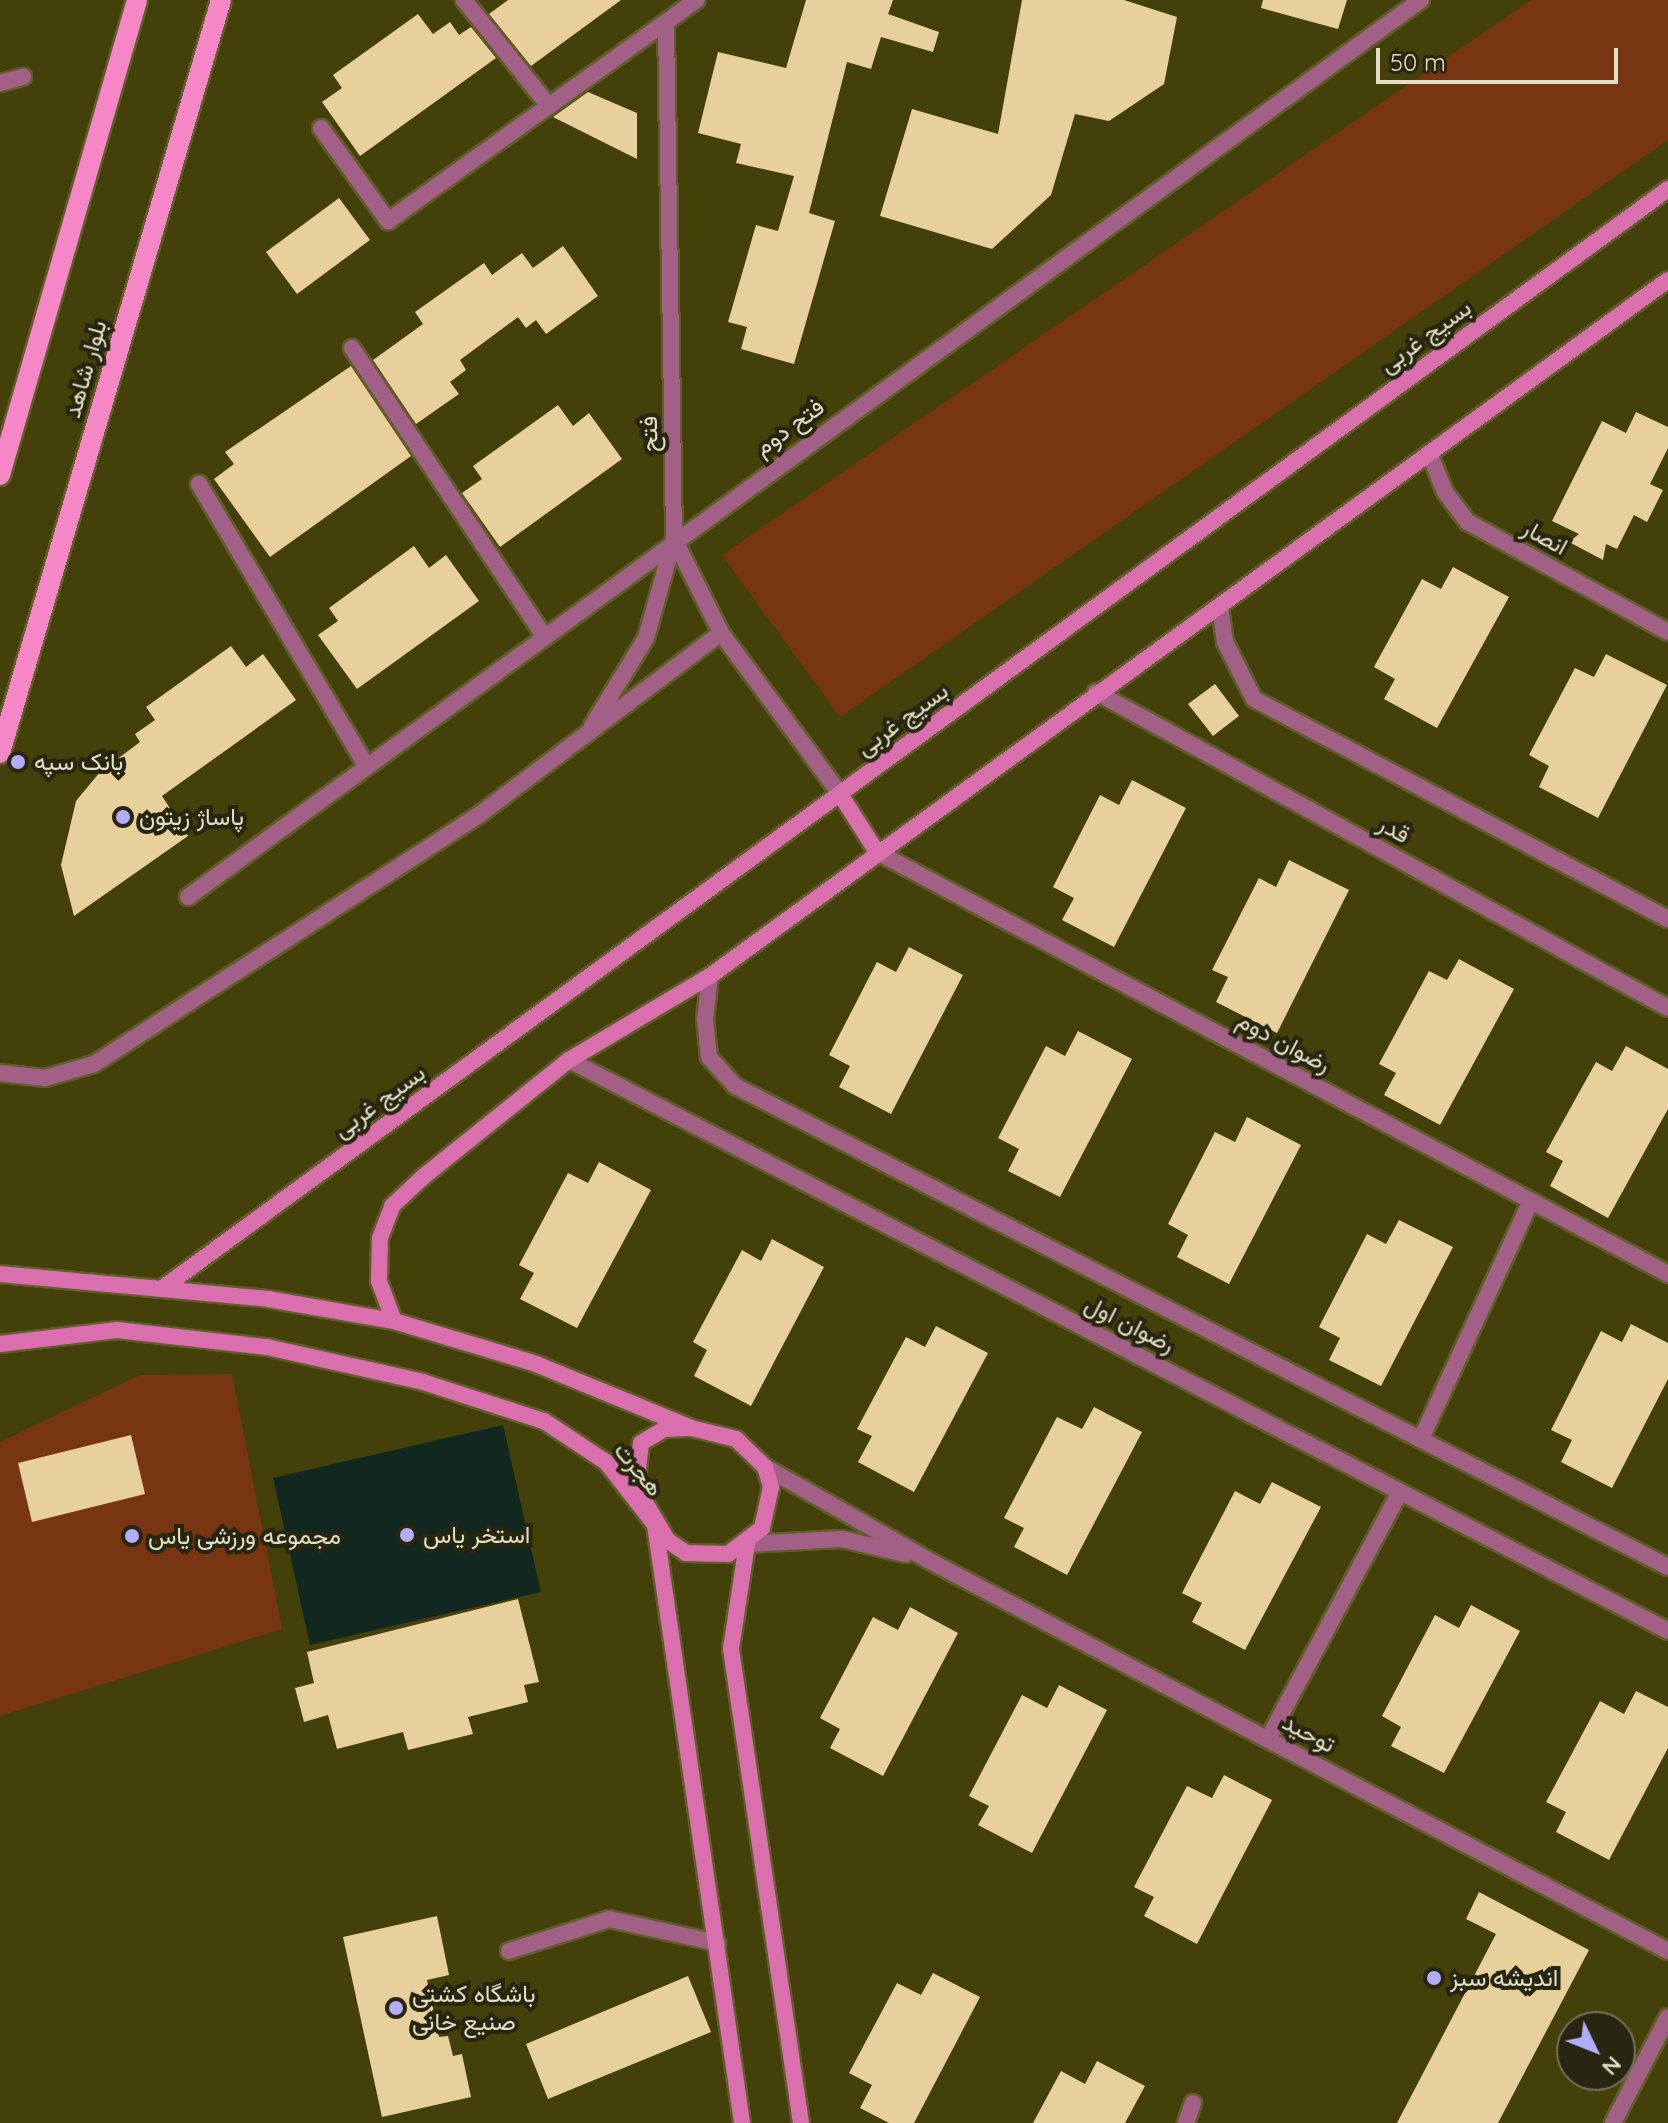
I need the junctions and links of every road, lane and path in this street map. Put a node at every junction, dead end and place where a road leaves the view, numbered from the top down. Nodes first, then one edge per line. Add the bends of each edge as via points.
1 (137, 0) edge
2 (221, 0) edge
3 (464, 0) edge
4 (697, 0) edge
5 (1421, 0) edge
6 (666, 23) junction
7 (23, 77) dead end
8 (0, 83) edge
9 (549, 106) junction
10 (321, 128) dead end
11 (1668, 189) edge
12 (1668, 280) edge
13 (352, 348) dead end
14 (1429, 453) junction
15 (0, 475) edge
16 (199, 484) dead end
17 (674, 539) junction
18 (1220, 607) junction
19 (1668, 632) edge
20 (721, 633) junction
21 (543, 634) junction
22 (1096, 692) junction
23 (587, 734) junction
24 (0, 753) edge
25 (366, 765) junction
26 (840, 794) junction
27 (877, 852) junction
28 (188, 897) dead end
29 (1668, 919) edge
30 (710, 976) junction
31 (1668, 1008) edge
32 (569, 1060) junction
33 (0, 1073) edge
34 (1531, 1201) junction
35 (0, 1274) edge
36 (1668, 1274) edge
37 (164, 1287) junction
38 (394, 1321) junction
39 (0, 1344) edge
40 (691, 1428) junction
41 (1421, 1439) junction
42 (765, 1467) junction
43 (1400, 1492) junction
44 (655, 1525) junction
45 (747, 1544) junction
46 (926, 1559) junction
47 (1668, 1567) edge
48 (1668, 1631) edge
49 (1268, 1739) junction
50 (717, 1943) junction
51 (509, 1951) dead end
52 (1668, 1951) edge
53 (1668, 2017) edge
54 (1193, 2103) dead end
55 (742, 2123) edge
56 (801, 2123) edge
57 (1186, 2123) edge
58 (1613, 2123) edge

1 - 15 main road
2 - 24 main road, بلوار شاهد
3 - 9 street
4 - 6 street
5 - 17 street, فتح دوم
6 - 9 street
6 - 17 street, فتح
7 - 8 street
9 - 10 street via 388,221
11 - 26 main road, بسیج غربی
12 - 14 main road
13 - 21 street
14 - 18 main road
14 - 19 street, انصار via 1445,492 1468,522
16 - 25 street
17 - 20 street, فتح
17 - 21 street, فتح دوم
17 - 23 street via 646,638
18 - 22 main road
18 - 29 street, قدر via 1225,642 1254,699
20 - 23 street
20 - 26 street, فتح
21 - 25 street, فتح دوم
22 - 27 main road
22 - 31 street, قدر
23 - 33 street via 326,918 94,1064 45,1078
25 - 28 street, فتح دوم
26 - 27 main road
26 - 37 main road, بسیج غربی
27 - 30 main road
27 - 34 street, رضوان دوم
30 - 32 main road
30 - 41 street, رضوان اول via 709,1057 735,1086
32 - 38 main road via 392,1206 380,1238 379,1281
32 - 43 street, رضوان اول
34 - 36 street, رضوان دوم
34 - 41 street
35 - 37 main road, هجرت
37 - 38 main road, هجرت
38 - 40 main road, هجرت via 536,1364
39 - 44 main road, هجرت via 117,1330 189,1334 423,1382 544,1421 586,1445
40 - 42 main road via 736,1439
40 - 44 main road via 664,1429 641,1443 636,1487
41 - 47 street, رضوان اول
42 - 45 main road via 770,1508
42 - 46 street
43 - 48 street, رضوان اول
43 - 49 street
44 - 45 main road via 686,1553 717,1556
44 - 50 main road, هجرت
45 - 46 street via 842,1539
45 - 56 main road via 731,1649
46 - 49 street, توحید
49 - 52 street, توحید
50 - 51 street via 609,1919
50 - 55 main road, هجرت
53 - 58 street
54 - 57 street

